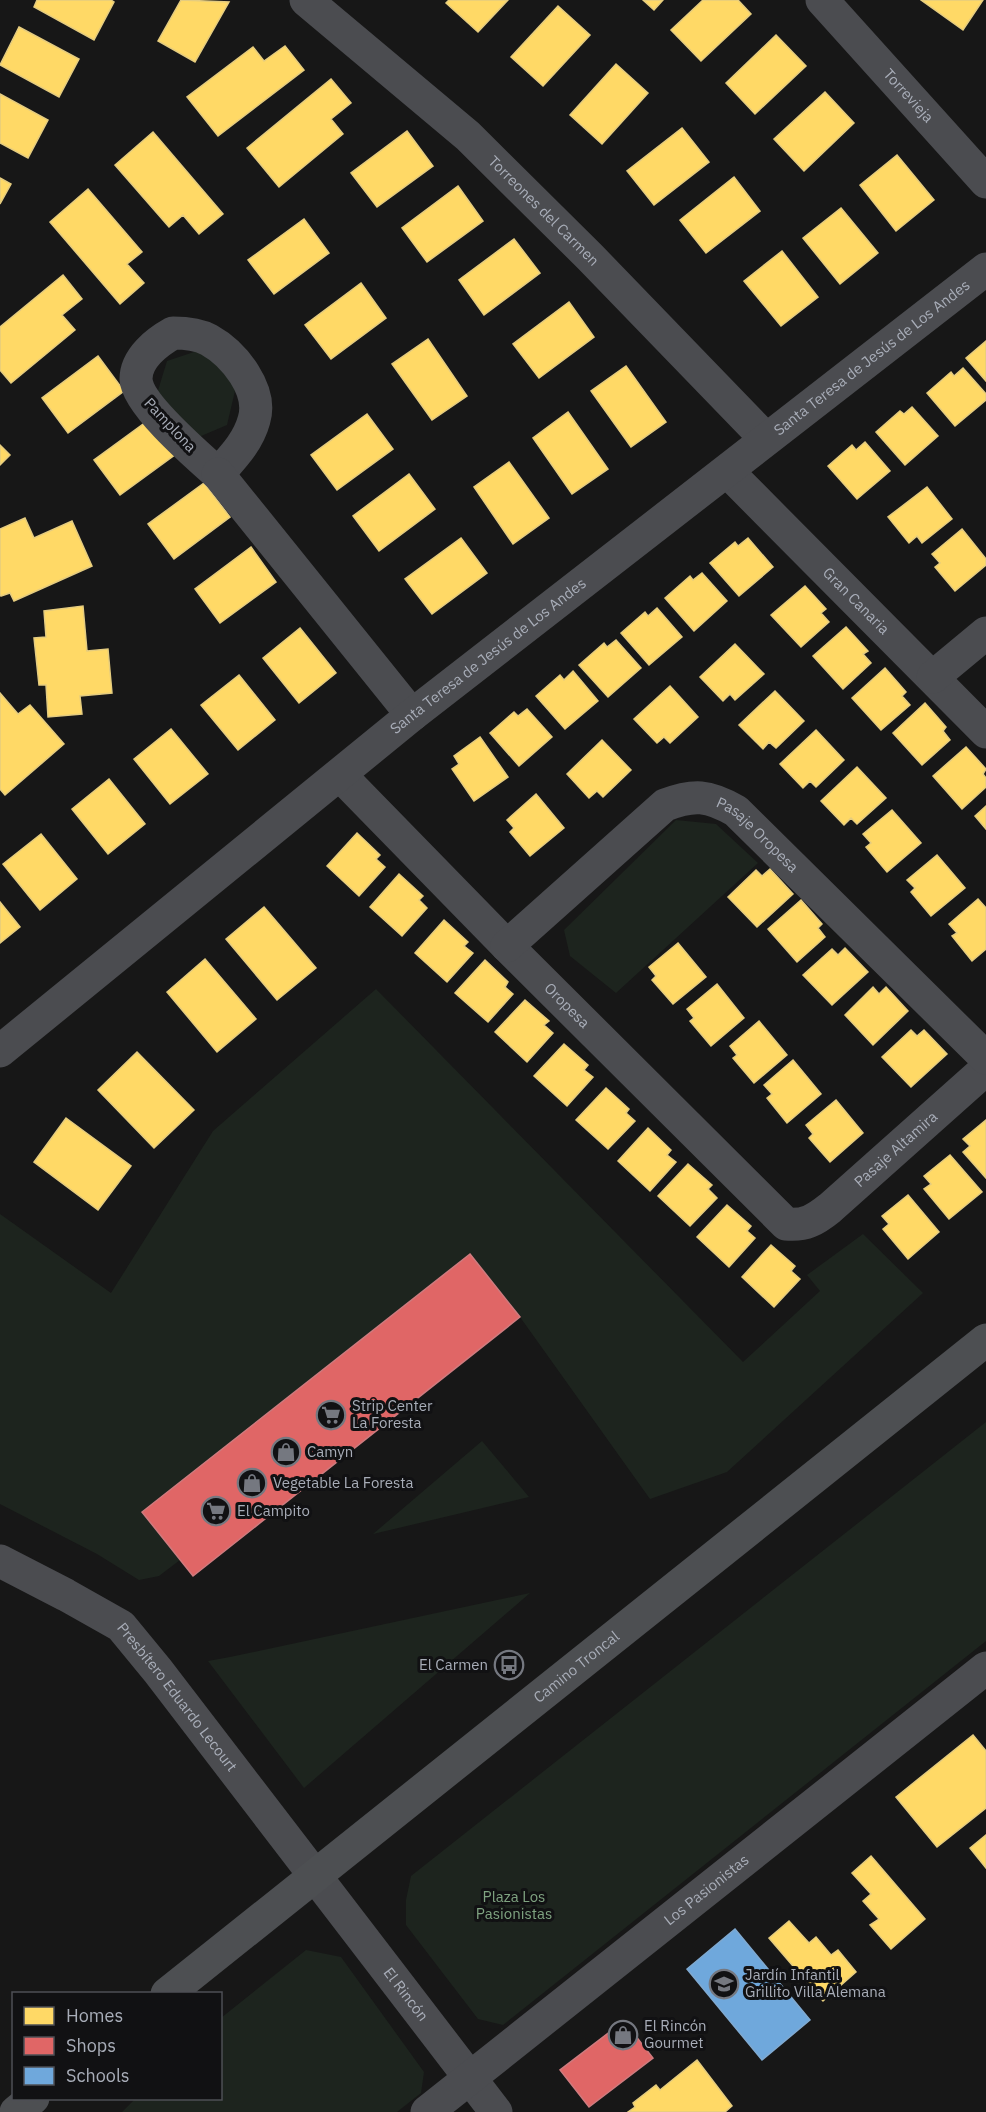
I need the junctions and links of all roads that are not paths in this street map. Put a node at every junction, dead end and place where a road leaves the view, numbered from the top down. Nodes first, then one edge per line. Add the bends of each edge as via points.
1 (306, 0) edge
2 (830, 3) edge
3 (986, 182) edge
4 (986, 269) edge
5 (766, 439) junction
6 (727, 471) junction
7 (218, 474) dead end
8 (986, 633) edge
9 (933, 678) junction
10 (412, 715) junction
11 (986, 732) edge
12 (340, 776) junction
13 (507, 946) junction
14 (0, 1051) edge
15 (986, 1058) edge
16 (986, 1069) edge
17 (801, 1225) joint
18 (986, 1340) edge
19 (0, 1561) edge
20 (985, 1670) edge
21 (315, 1878) junction
22 (170, 1992) edge
23 (470, 2079) junction
24 (31, 2100) edge
25 (16, 2112) edge
26 (427, 2112) edge
27 (496, 2112) edge

1 - 5 street, Torreones del Carmen via 468,136
2 - 3 street, Torrevieja
4 - 5 street, Santa Teresa de Jesús de Los Andes
5 - 6 street, Santa Teresa de Jesús de Los Andes
6 - 9 street, Gran Canaria
6 - 10 street, Santa Teresa de Jesús de Los Andes
7 - 10 street
8 - 9 street
9 - 11 street, Gran Canaria
10 - 12 street, Santa Teresa de Jesús de Los Andes
12 - 13 street, Oropesa
12 - 14 street, Santa Teresa de Jesús de Los Andes
13 - 15 street, Pasaje Oropesa via 665,805 687,796 702,797 736,811
13 - 17 street, Oropesa via 776,1216 786,1224
16 - 17 street, Pasaje Altamira via 830,1208
18 - 21 main road, Camino Troncal
19 - 21 street, Presbítero Eduardo Lecourt via 121,1626
20 - 23 street, Los Pasionistas
21 - 22 main road, Camino Troncal
21 - 23 street, El Rincón
23 - 26 street, Los Pasionistas
23 - 27 street, El Rincón
24 - 25 main road

